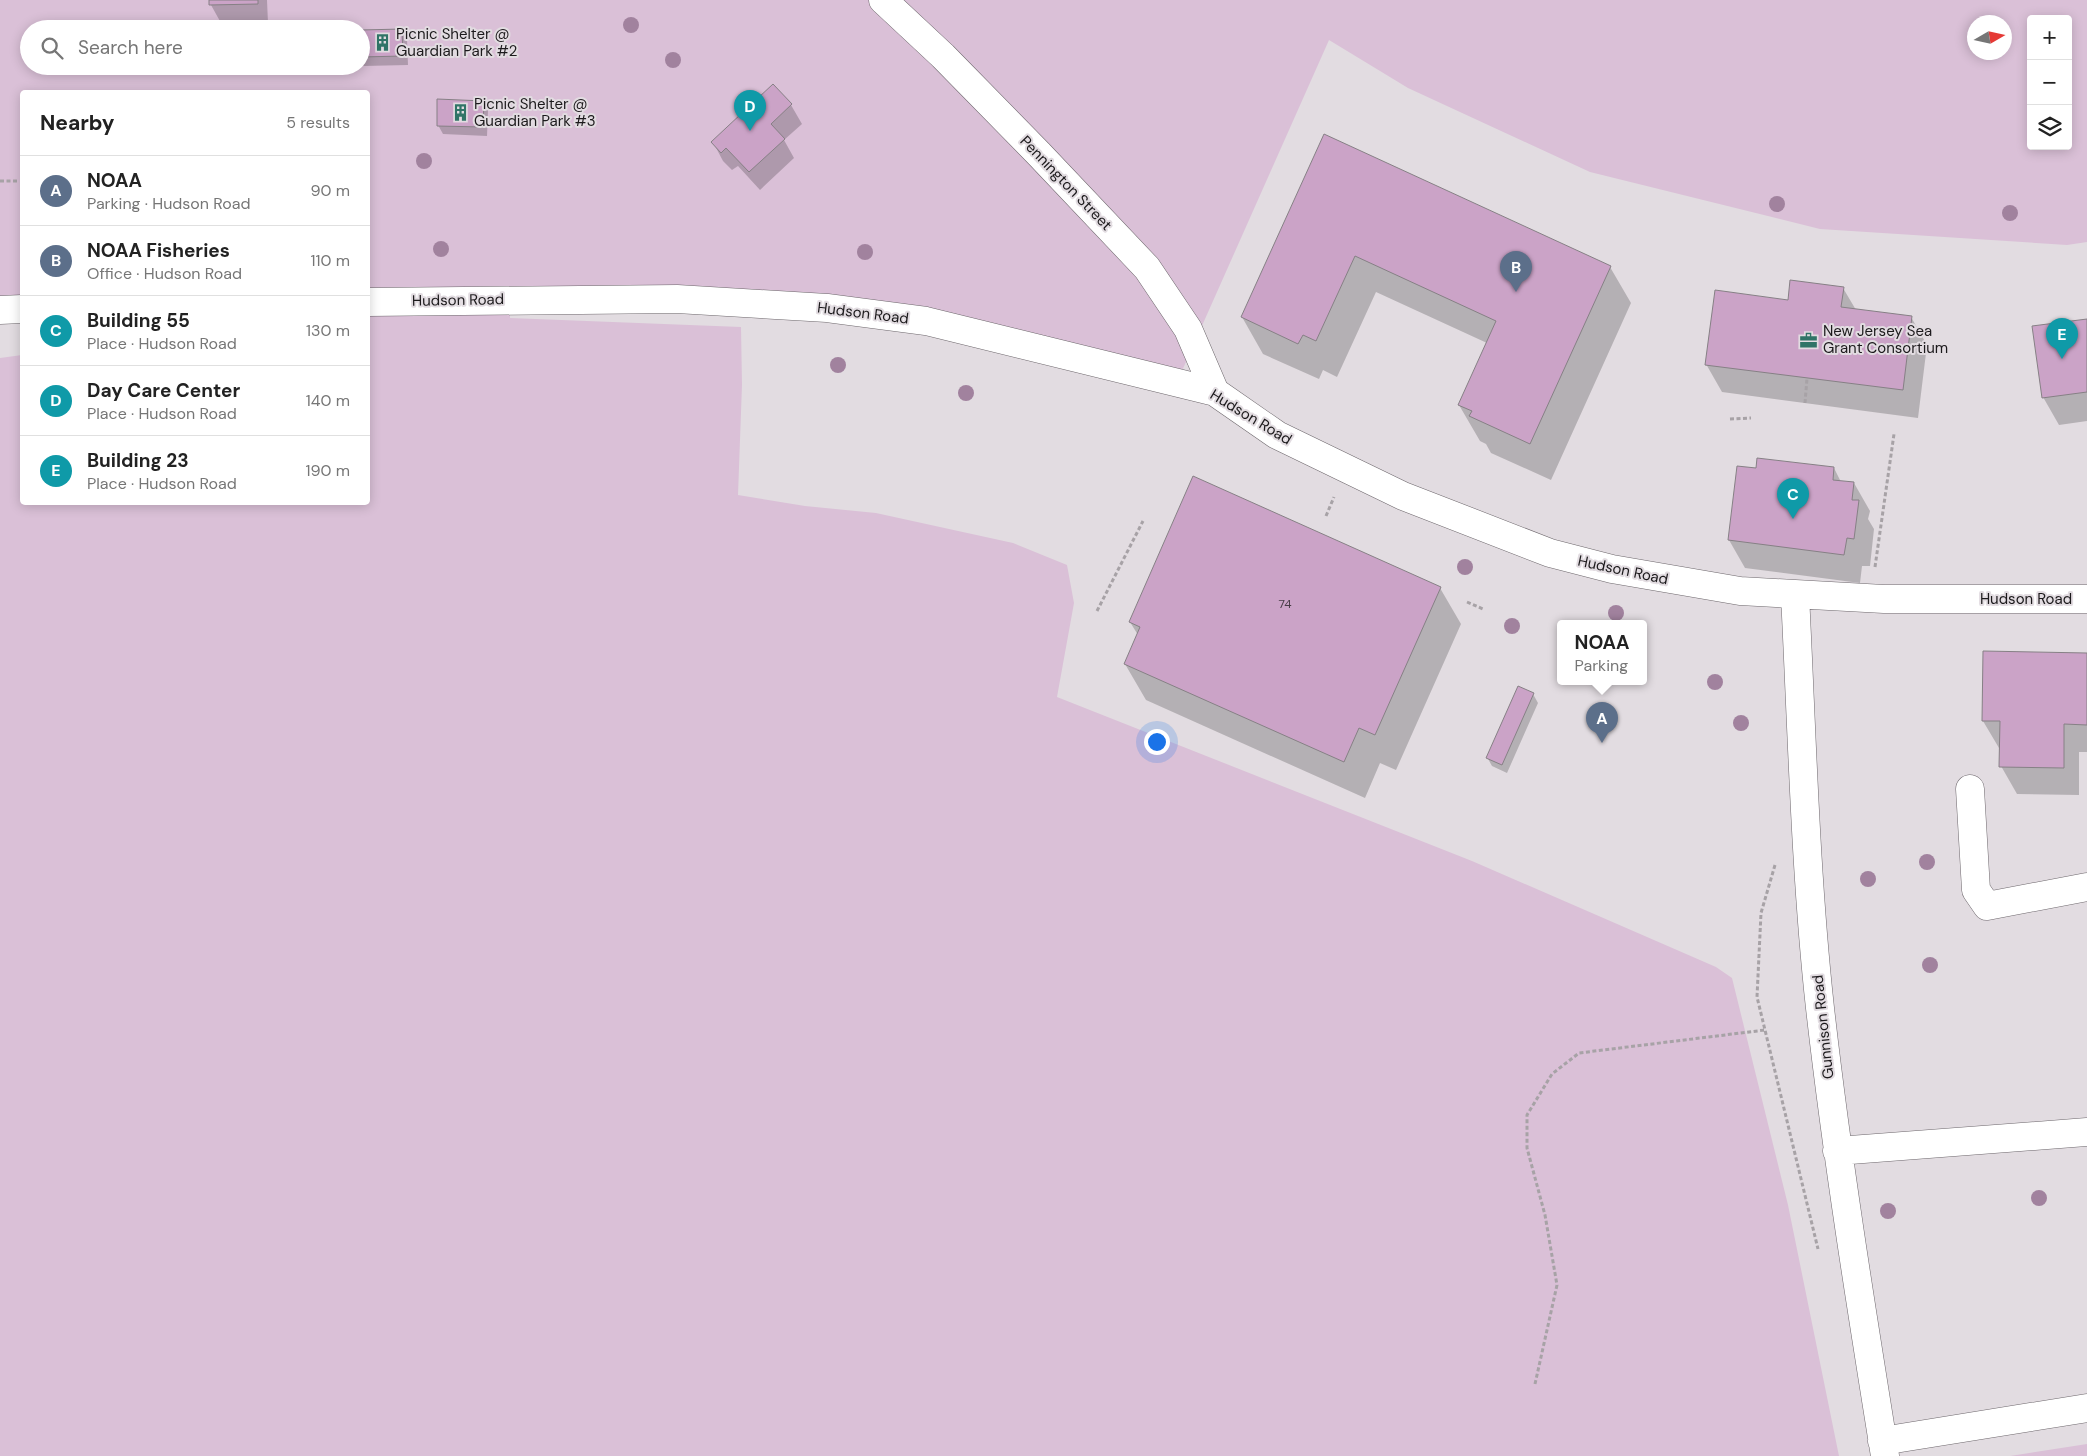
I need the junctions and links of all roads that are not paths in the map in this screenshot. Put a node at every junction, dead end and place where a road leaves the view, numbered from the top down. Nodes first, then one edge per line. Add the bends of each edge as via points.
1 (882, 0) edge
2 (370, 302) edge
3 (20, 309) edge
4 (0, 310) edge
5 (1215, 392) junction
6 (1795, 595) junction
7 (2087, 599) edge
8 (1970, 789) dead end
9 (2087, 887) edge
10 (2087, 1132) edge
11 (1837, 1151) junction
12 (2087, 1408) edge
13 (1884, 1448) edge

1 - 5 street, Pennington Street via 963,77 1147,268 1188,329
2 - 5 street, Hudson Road via 677,299 827,308 926,321
3 - 4 street
5 - 6 street, Hudson Road via 1286,439 1404,496 1550,553 1638,575 1740,592
6 - 7 street, Hudson Road via 1884,599
6 - 11 street, Gunnison Road via 1808,860 1820,1006
8 - 9 street via 1976,890 1987,906
10 - 11 street
11 - 13 street, Gunnison Road
12 - 13 street

